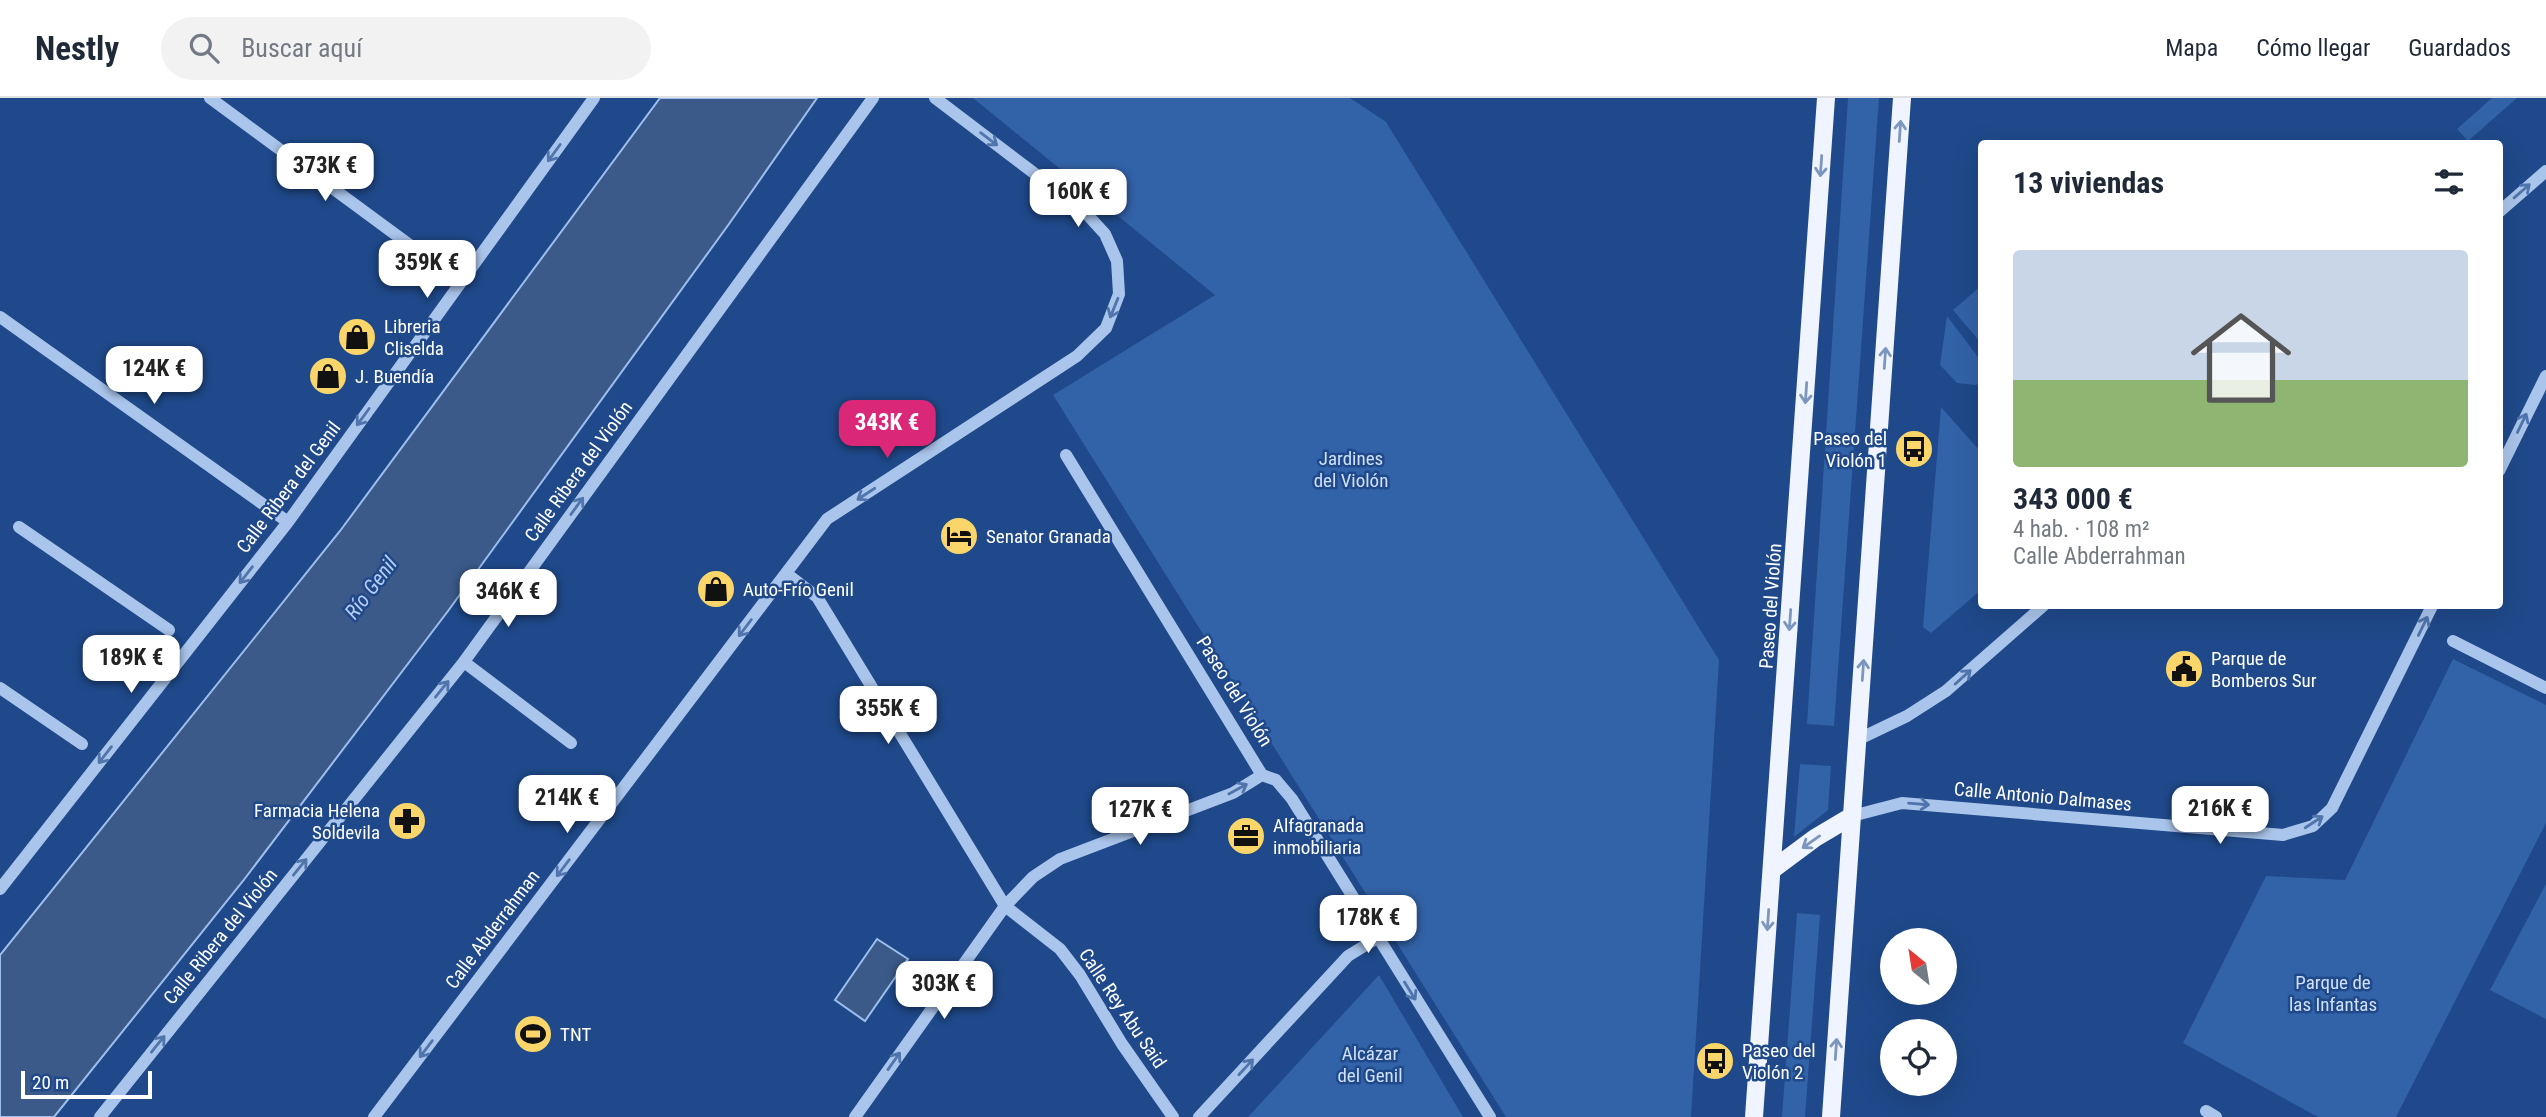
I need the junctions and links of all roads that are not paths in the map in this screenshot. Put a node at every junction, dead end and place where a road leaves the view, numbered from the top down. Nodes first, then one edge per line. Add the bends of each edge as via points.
1 (210, 98) edge
2 (594, 98) edge
3 (935, 98) edge
4 (1826, 98) edge
5 (1902, 98) edge
6 (871, 101) edge
7 (2546, 171) edge
8 (2503, 209) edge
9 (460, 282) junction
10 (0, 317) edge
11 (2546, 376) edge
12 (1066, 455) dead end
13 (2503, 463) edge
14 (288, 522) junction
15 (19, 527) dead end
16 (786, 573) junction
17 (2040, 609) edge
18 (2431, 609) edge
19 (169, 630) dead end
20 (2453, 640) dead end
21 (468, 666) dead end
22 (0, 688) edge
23 (2546, 688) edge
24 (1859, 738) junction
25 (571, 743) dead end
26 (82, 744) dead end
27 (1262, 775) junction
28 (1852, 816) junction
29 (1772, 870) junction
30 (0, 889) edge
31 (1005, 906) junction
32 (1377, 938) junction
33 (100, 1117) edge
34 (374, 1117) edge
35 (855, 1117) edge
36 (1173, 1117) edge
37 (1199, 1117) edge
38 (1490, 1117) edge
39 (1754, 1117) edge
40 (1832, 1117) edge

1 - 9 street
2 -> 9 street, Calle Ribera del Genil
3 -> 16 street, Calle Abderrahman via 1084,211 1105,234 1117,261 1119,294 1106,328 1077,356 827,519
4 -> 29 main road, Paseo del Violón
24 -> 5 main road
33 -> 6 street, Calle Ribera del Violón via 463,663
8 -> 7 street
9 -> 14 street, Calle Ribera del Genil
10 - 14 street
13 -> 11 street
12 - 27 street, Paseo del Violón
14 -> 30 street, Calle Ribera del Genil
15 - 19 street
16 - 31 street via 817,597
16 -> 34 street, Calle Abderrahman
24 -> 17 street via 1946,691
28 -> 18 street, Calle Antonio Dalmases via 1902,803 2283,835 2312,826 2332,808
20 - 23 street
21 - 25 street
22 - 26 street
24 - 28 main road
31 -> 27 street via 1033,877 1060,859 1233,793
27 - 32 street, Paseo del Violón via 1276,780 1292,799
28 -> 29 main road
40 -> 28 main road
29 -> 39 main road, Paseo del Violón
35 -> 31 street
31 - 36 street, Calle Rey Abu Said via 1060,949
37 -> 32 street via 1348,956
32 -> 38 street, Paseo del Violón

